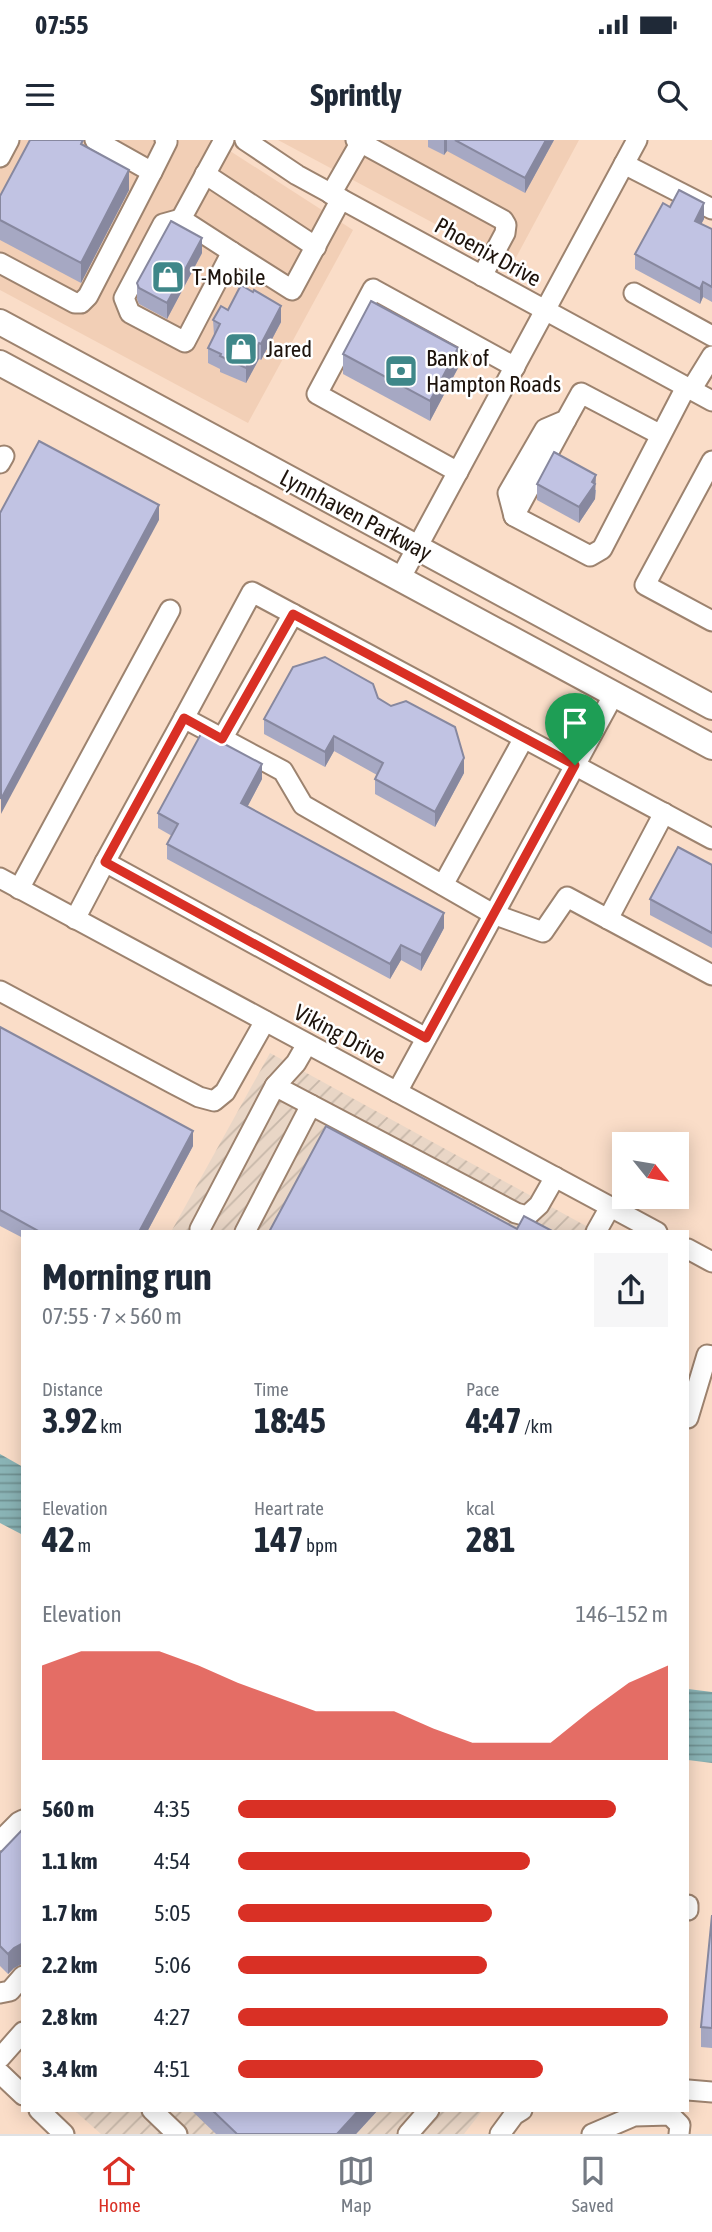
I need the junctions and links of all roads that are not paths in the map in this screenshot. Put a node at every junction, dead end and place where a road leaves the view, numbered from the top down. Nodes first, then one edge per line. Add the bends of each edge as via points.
1 (9, 140) edge
2 (94, 140) edge
3 (165, 140) edge
4 (224, 140) edge
5 (245, 140) edge
6 (637, 140) edge
7 (359, 141) edge
8 (0, 157) edge
9 (624, 164) junction
10 (152, 172) junction
11 (205, 174) junction
12 (336, 197) junction
13 (711, 208) edge
14 (181, 219) junction
15 (316, 247) junction
16 (232, 252) junction
17 (0, 263) edge
18 (482, 276) junction
19 (634, 293) dead end
20 (545, 311) junction
21 (0, 322) edge
22 (712, 337) edge
23 (712, 356) edge
24 (0, 363) edge
25 (515, 367) junction
26 (689, 388) junction
27 (712, 401) edge
28 (661, 435) junction
29 (711, 467) edge
30 (458, 472) junction
31 (417, 548) junction
32 (400, 579) junction
33 (170, 610) dead end
34 (293, 614) junction
35 (712, 621) edge
36 (614, 694) junction
37 (712, 707) edge
38 (184, 718) junction
39 (524, 738) junction
40 (222, 739) junction
41 (712, 747) edge
42 (575, 765) junction
43 (664, 813) junction
44 (712, 839) edge
45 (105, 862) junction
46 (0, 878) edge
47 (443, 885) junction
48 (19, 889) junction
49 (493, 914) junction
50 (75, 919) junction
51 (608, 919) junction
52 (712, 975) edge
53 (0, 992) edge
54 (265, 1021) junction
55 (426, 1038) junction
56 (307, 1044) junction
57 (275, 1086) junction
58 (397, 1092) junction
59 (311, 1105) junction
60 (555, 1177) junction
61 (610, 1206) junction
62 (201, 1230) edge
63 (246, 1230) edge
64 (597, 1230) edge
65 (653, 1230) edge
66 (689, 1250) edge
67 (712, 1262) edge
68 (712, 1356) edge
69 (689, 1415) edge
70 (21, 1822) edge
71 (0, 1840) edge
72 (21, 1978) edge
73 (0, 1993) edge
74 (21, 2034) edge
75 (0, 2057) edge
76 (0, 2073) edge
77 (689, 2090) edge
78 (712, 2092) edge
79 (21, 2093) edge
80 (42, 2112) edge
81 (154, 2112) edge
82 (427, 2112) edge
83 (519, 2112) edge
84 (64, 2134) edge
85 (177, 2134) edge
86 (408, 2134) edge
87 (499, 2134) edge
88 (592, 2134) edge
89 (679, 2134) edge

1 - 8 street
2 - 10 street
3 - 10 street
4 - 11 street
5 - 12 street, Phoenix Drive
6 - 9 street
7 - 12 street
7 - 18 street via 503,220 505,233
9 - 13 street
9 - 20 street
10 - 17 street via 81,303
11 - 14 street
11 - 15 street
12 - 15 street
12 - 18 street, Phoenix Drive
14 - 16 street
14 - 16 street via 163,224 124,298 130,313 185,342
15 - 16 street via 292,290
18 - 20 street, Phoenix Drive
19 - 22 street
20 - 25 street
20 - 26 street, Phoenix Drive
21 - 31 main road, Lynnhaven Parkway
23 - 26 street
24 - 32 main road, Lynnhaven Parkway
25 - 30 street
25 - 30 street via 373,289 317,394
26 - 27 street, Phoenix Drive
26 - 28 street
28 - 28 street via 601,549 590,556 514,516 582,393
29 - 35 street via 645,585
30 - 31 street
31 - 32 street
31 - 37 main road, Lynnhaven Parkway
32 - 36 main road, Lynnhaven Parkway
33 - 48 street
34 - 38 street via 252,592
34 - 39 street
34 - 40 street
36 - 41 main road, Lynnhaven Parkway
36 - 42 street
38 - 40 street
38 - 45 street
39 - 42 street
39 - 47 street
40 - 47 street via 283,771 303,805
42 - 43 street
42 - 49 street
43 - 44 street
43 - 51 street
45 - 50 street
45 - 55 street
46 - 48 street, Viking Drive
47 - 49 street
48 - 50 street, Viking Drive
49 - 51 street via 543,932 567,897
49 - 55 street
50 - 54 street, Viking Drive
51 - 52 street
53 - 54 street via 214,1101 225,1092
54 - 56 street, Viking Drive
55 - 58 street
56 - 57 street
56 - 58 street, Viking Drive
57 - 59 street
57 - 62 street
58 - 60 street, Viking Drive
59 - 60 street via 516,1213 527,1216 539,1205
59 - 63 street
60 - 61 street, Viking Drive
61 - 64 street
61 - 65 street, Viking Drive
66 - 67 street
68 - 69 street via 707,1354
70 - 71 street
72 - 73 street via 10,1991
74 - 75 street
76 - 79 street
77 - 78 street
80 - 84 street
81 - 85 street
82 - 86 street
83 - 87 street
88 - 89 street via 634,2116 670,2115 680,2125

